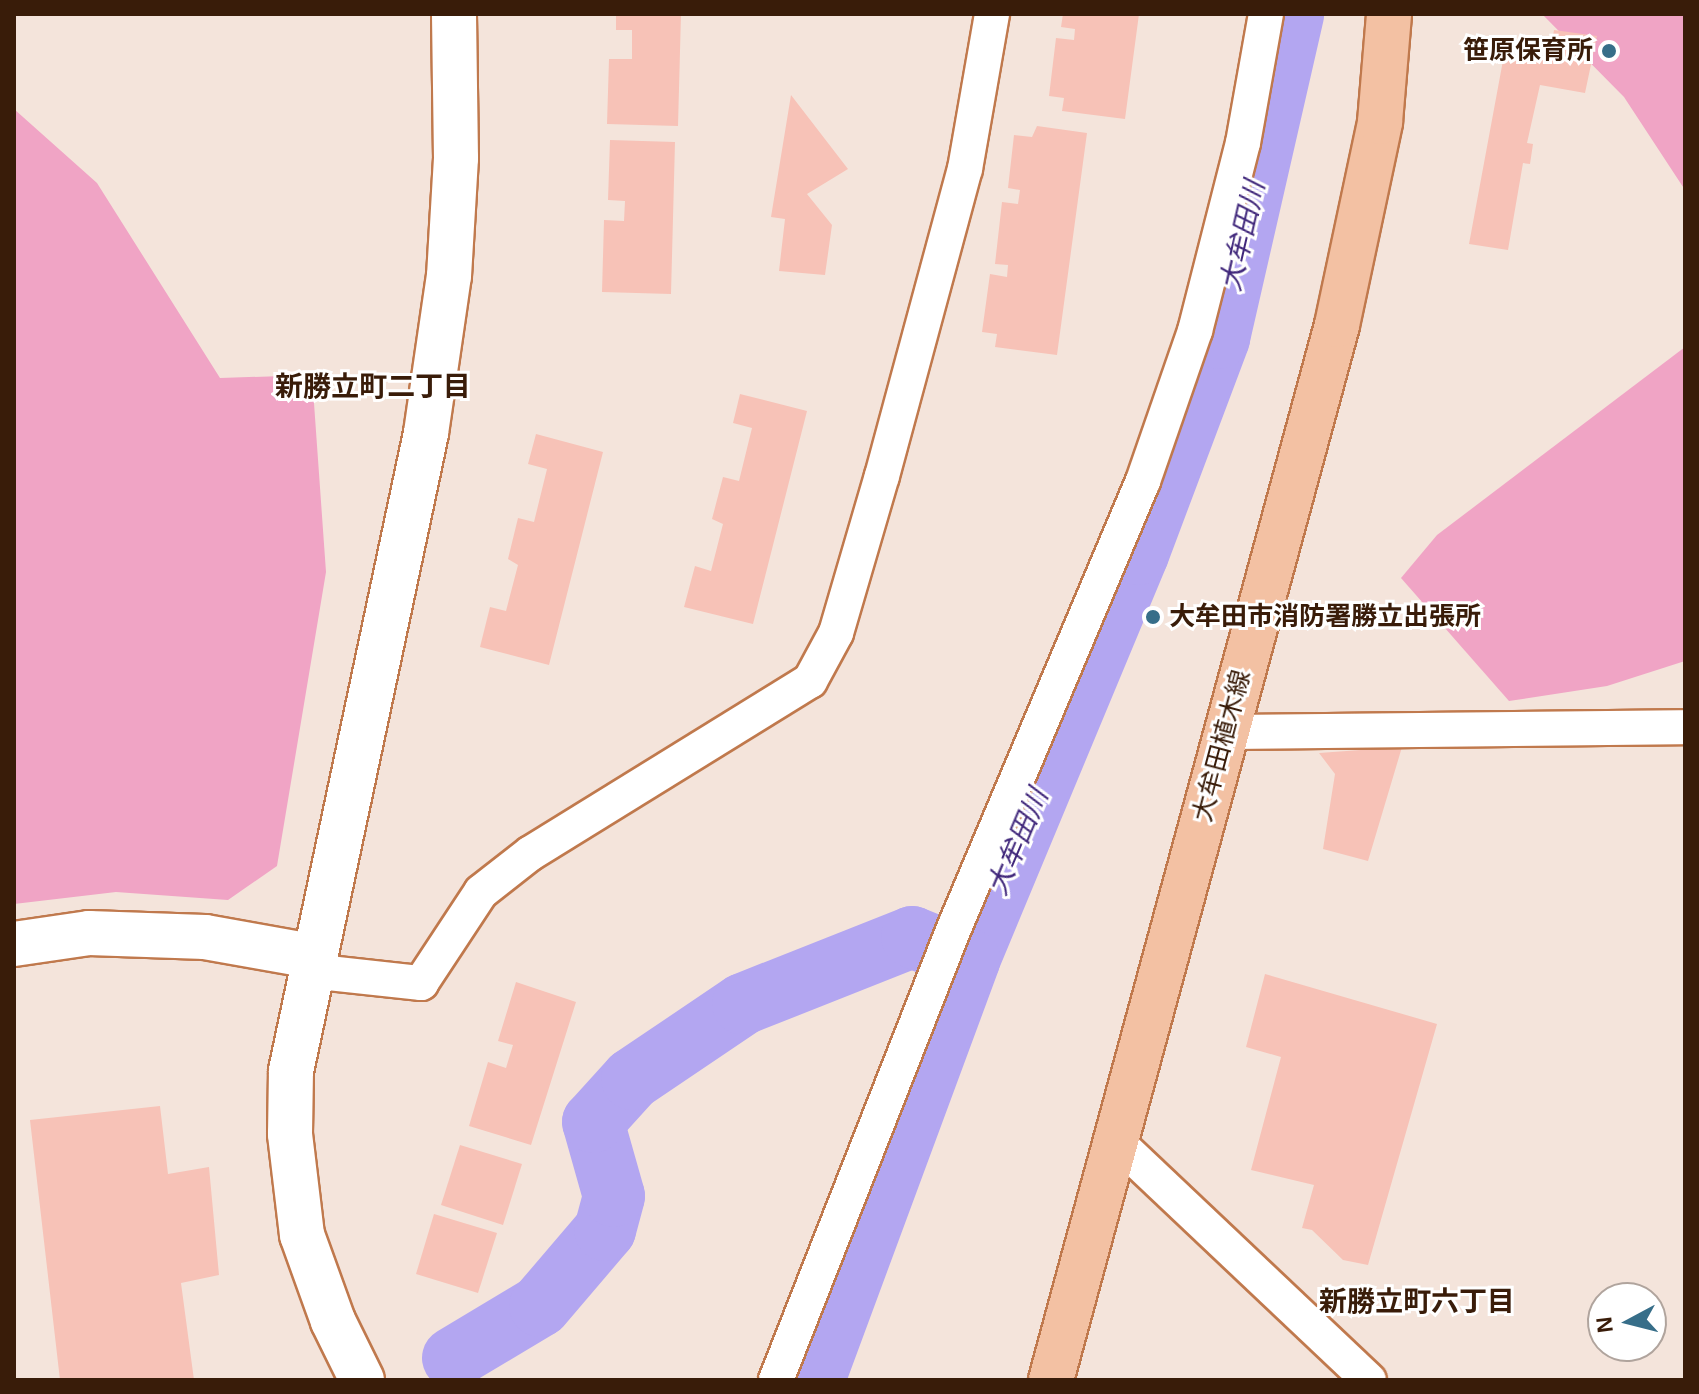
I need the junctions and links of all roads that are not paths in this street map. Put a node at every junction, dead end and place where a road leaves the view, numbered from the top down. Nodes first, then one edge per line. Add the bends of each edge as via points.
1 (454, 14) edge
2 (992, 14) edge
3 (1266, 14) edge
4 (1389, 14) edge
5 (1685, 727) edge
6 (1225, 732) junction
7 (14, 944) edge
8 (311, 964) junction
9 (1116, 1141) junction
10 (362, 1380) edge
11 (776, 1380) edge
12 (1051, 1380) edge
13 (1369, 1380) edge

1 - 8 street via 456,158 449,276 426,433
2 - 8 street via 965,169 882,476 836,633 810,681 531,853 481,892 421,983
3 - 11 street via 1243,143 1195,331 1143,481 955,926
4 - 6 main road, 大牟田植木線 via 1380,122 1337,325
5 - 6 street
6 - 9 main road, 大牟田植木線
7 - 8 street via 89,933 205,937
8 - 10 street via 291,1071 290,1134 302,1235 333,1321
9 - 12 main road, 大牟田植木線
9 - 13 street

